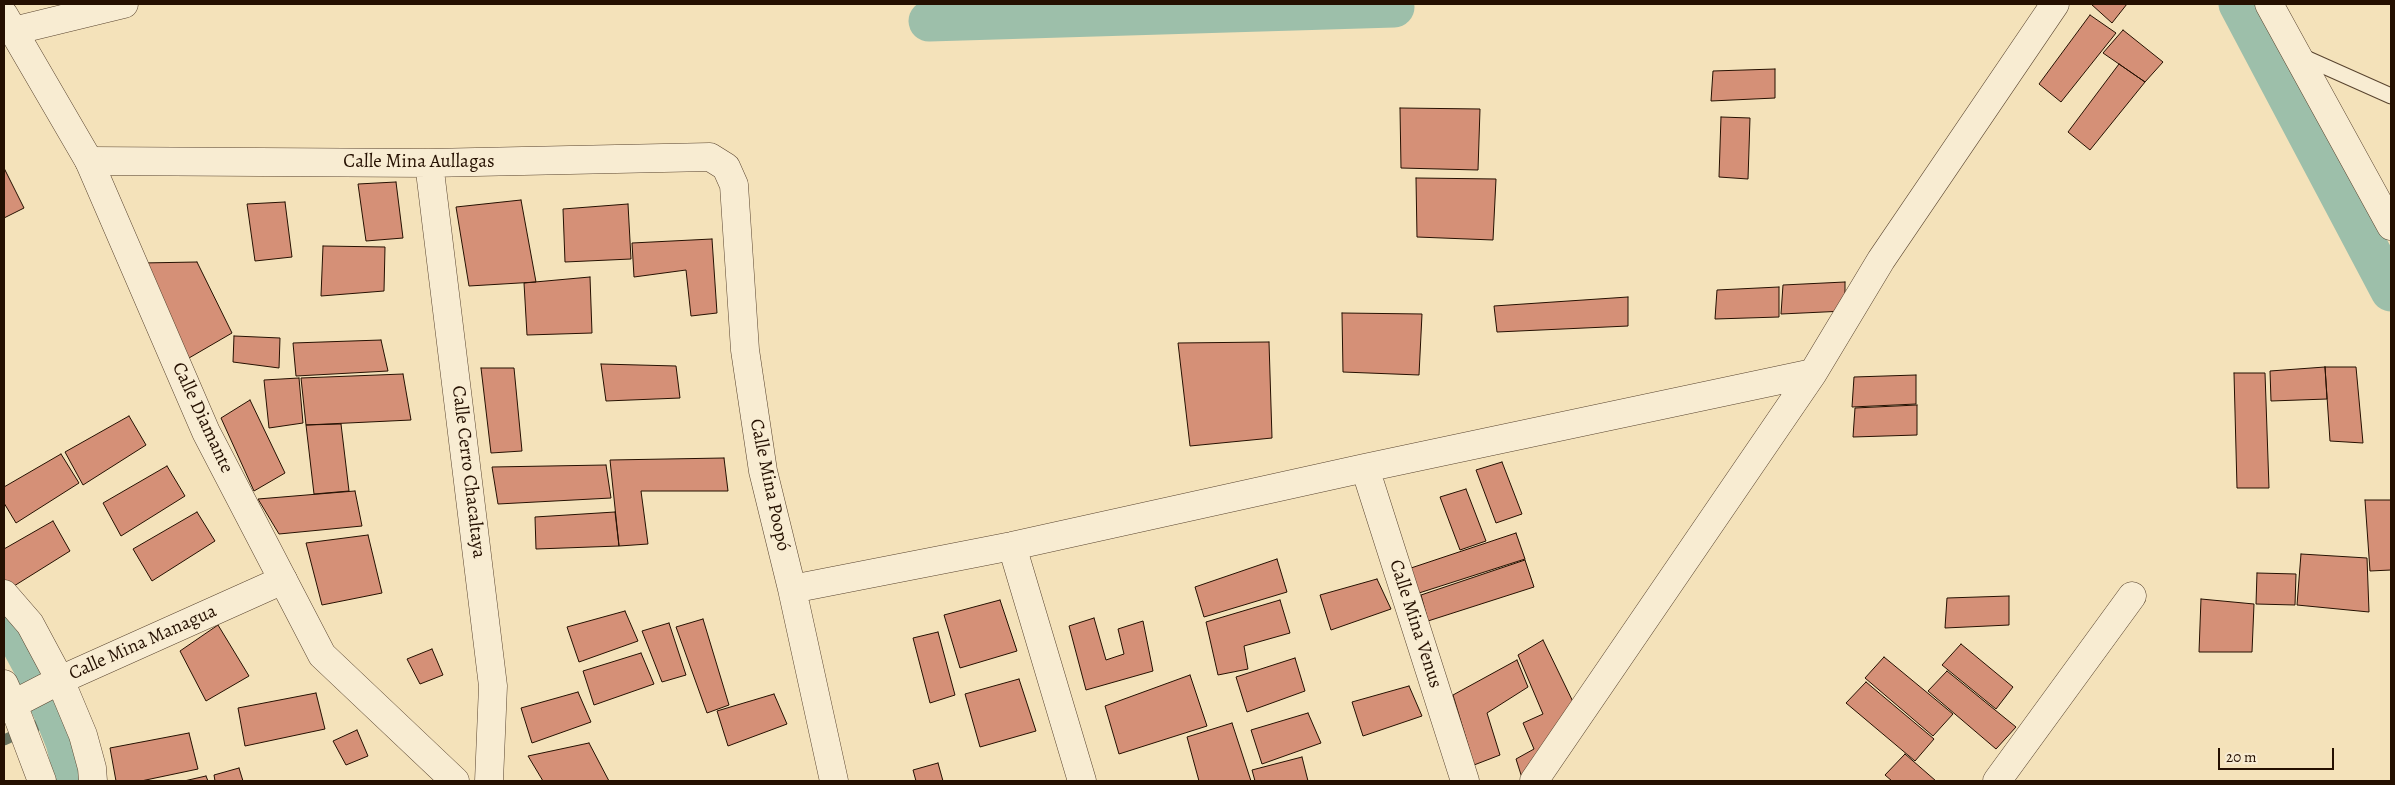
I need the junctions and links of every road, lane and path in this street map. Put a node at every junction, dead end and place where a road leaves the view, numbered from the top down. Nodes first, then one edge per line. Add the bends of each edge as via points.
1 (124, 4) edge
2 (2055, 4) edge
3 (2269, 4) edge
4 (8, 23) edge
5 (2296, 54) junction
6 (2391, 96) edge
7 (89, 161) junction
8 (429, 163) junction
9 (734, 185) joint
10 (2391, 226) edge
11 (1813, 373) junction
12 (1365, 468) junction
13 (1012, 546) junction
14 (283, 580) junction
15 (792, 588) junction
16 (4, 594) edge
17 (2132, 596) dead end
18 (60, 680) junction
19 (7, 699) edge
20 (42, 781) edge
21 (93, 781) edge
22 (455, 781) edge
23 (490, 781) edge
24 (834, 781) edge
25 (1082, 781) edge
26 (1466, 781) edge
27 (1534, 781) edge
28 (1997, 781) edge

1 - 4 street
2 - 11 street via 1880,260
3 - 5 street
4 - 7 street, Calle Diamante
5 - 6 lane
5 - 10 street
7 - 8 street, Calle Mina Aullagas
7 - 14 street, Calle Diamante via 206,432
8 - 9 street, Calle Mina Aullagas via 710,157 726,167
8 - 23 street, Calle Cerro Chacaltaya via 493,686
9 - 15 street, Calle Mina Poopó via 745,350 763,471
11 - 12 street
11 - 27 street
12 - 13 street
12 - 26 street, Calle Mina Venus
13 - 15 street
13 - 25 street
14 - 18 street, Calle Mina Managua
14 - 22 street, Calle Diamante via 322,655
15 - 24 street, Calle Mina Poopó
16 - 18 street via 30,624
17 - 28 street
18 - 19 street, Calle Mina Managua
18 - 21 street via 83,735
19 - 20 street

